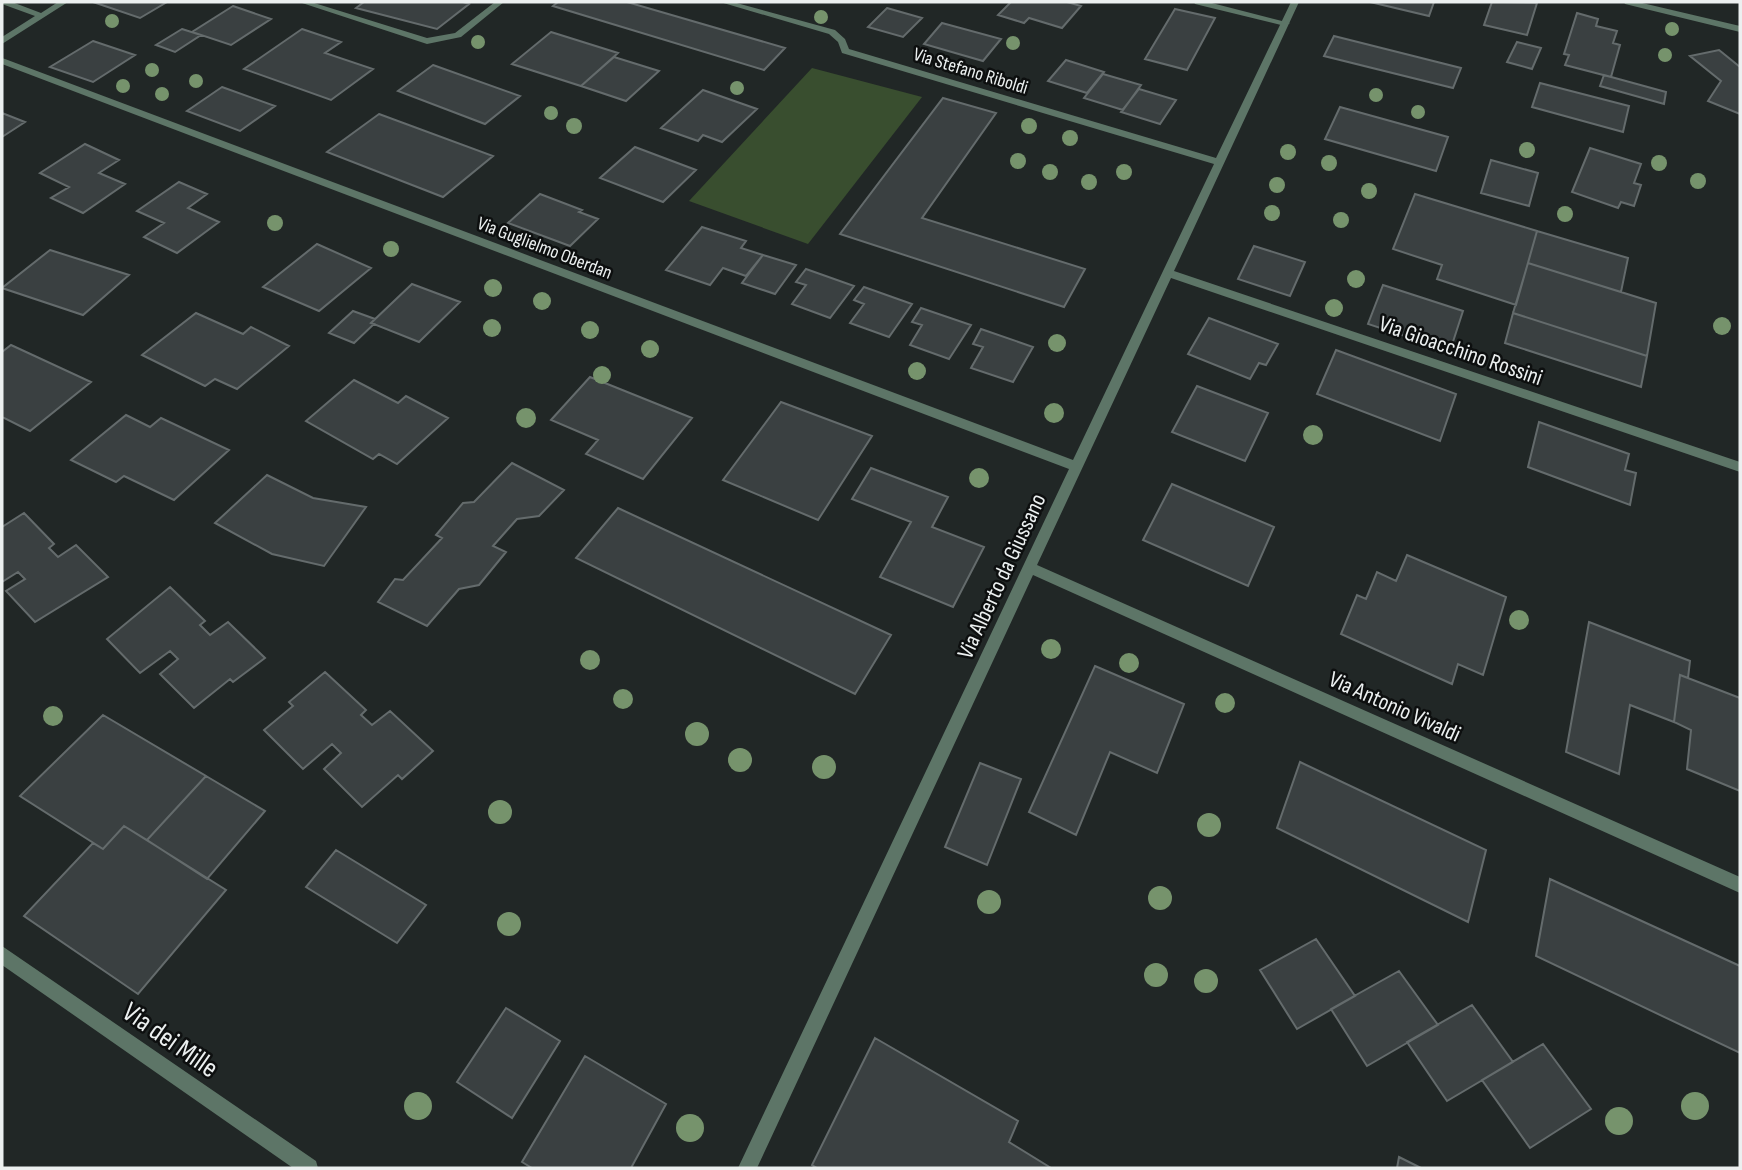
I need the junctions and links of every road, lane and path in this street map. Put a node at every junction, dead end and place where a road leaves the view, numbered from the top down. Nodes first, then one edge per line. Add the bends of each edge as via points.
1 (5, 2) edge
2 (64, 2) edge
3 (303, 2) edge
4 (500, 2) edge
5 (724, 2) edge
6 (1198, 2) edge
7 (1295, 2) edge
8 (1628, 2) edge
9 (42, 16) junction
10 (1285, 23) junction
11 (1740, 29) edge
12 (2, 41) edge
13 (2, 61) edge
14 (1218, 162) junction
15 (1169, 273) junction
16 (1076, 466) junction
17 (1740, 467) edge
18 (1030, 568) junction
19 (1740, 886) edge
20 (2, 955) edge
21 (309, 1168) edge
22 (747, 1168) edge

1 - 9 street
2 - 9 street
3 - 4 street via 426,41 458,35
5 - 14 street, Via Stefano Riboldi via 832,32 845,51
6 - 10 street
7 - 10 street, Via Alberto da Giussano
8 - 11 street
9 - 12 street
10 - 14 street, Via Alberto da Giussano
13 - 16 street, Via Guglielmo Oberdan
14 - 15 street, Via Alberto da Giussano
15 - 16 street, Via Alberto da Giussano
15 - 17 street, Via Gioacchino Rossini
16 - 18 street, Via Alberto da Giussano
18 - 19 street, Via Antonio Vivaldi
18 - 22 street, Via Alberto da Giussano
20 - 21 street, Via dei Mille

